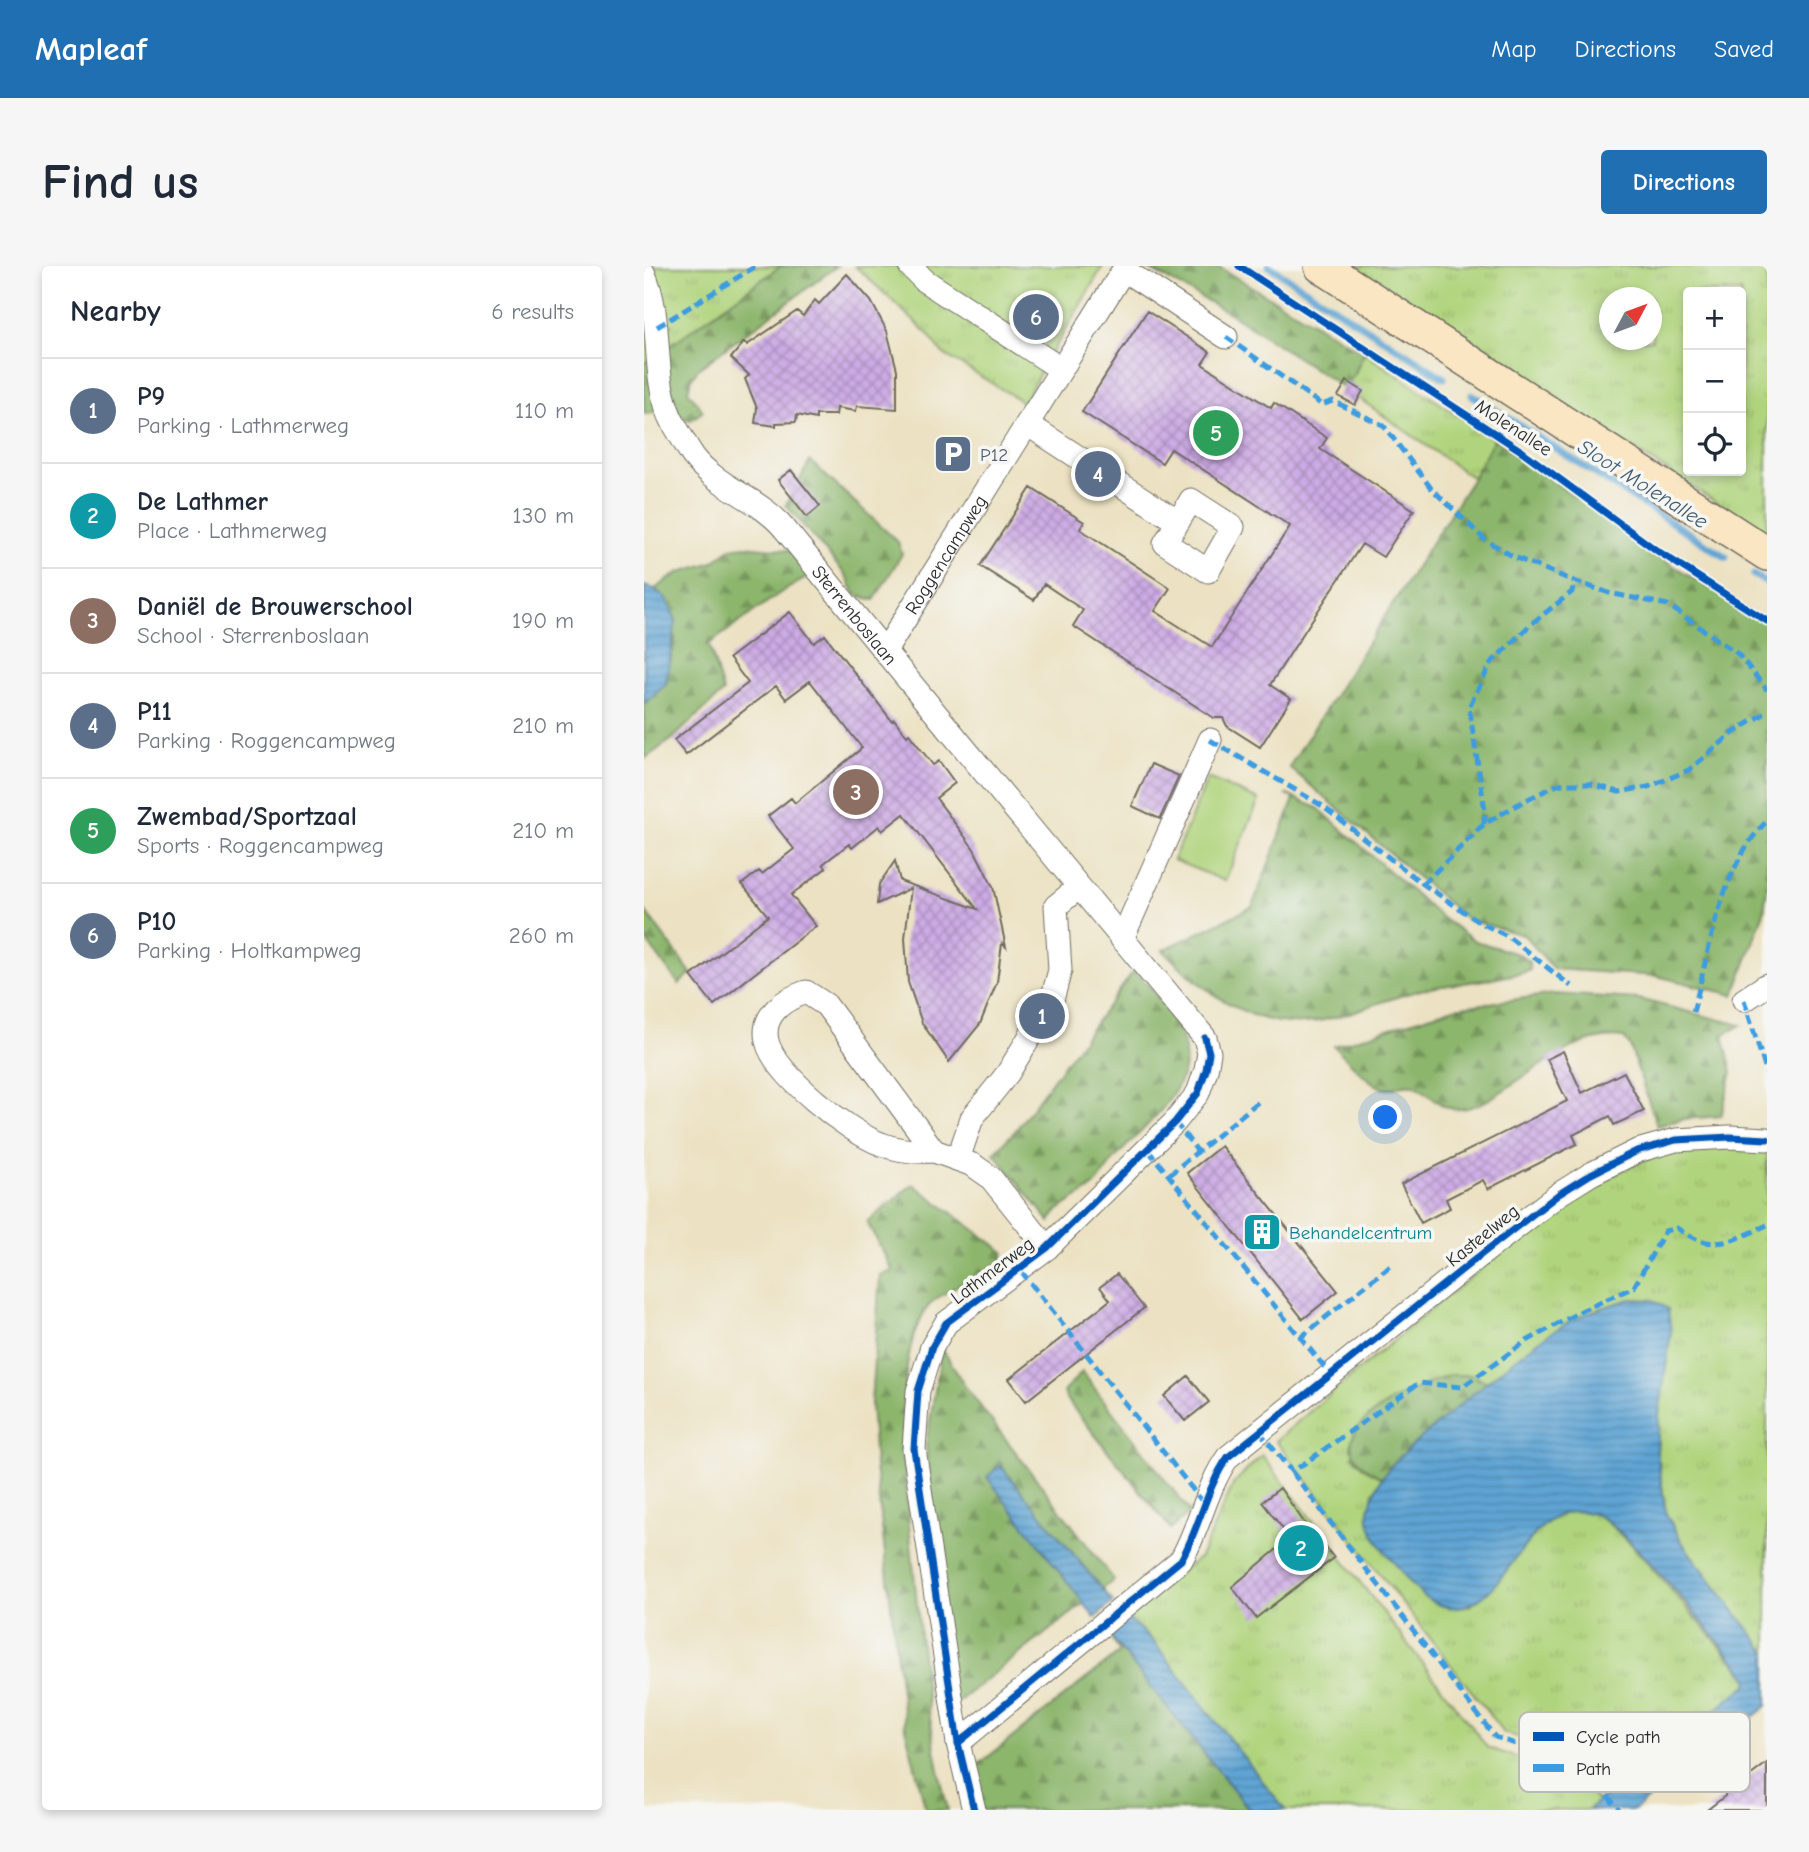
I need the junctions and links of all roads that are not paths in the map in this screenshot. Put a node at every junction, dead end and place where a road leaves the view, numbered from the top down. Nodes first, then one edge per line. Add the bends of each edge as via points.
1 (910, 266) edge
2 (1321, 266) edge
3 (1125, 268) edge
4 (644, 274) edge
5 (1226, 337) dead end
6 (1062, 369) junction
7 (1027, 424) junction
8 (1178, 522) dead end
9 (1767, 554) edge
10 (885, 652) junction
11 (1210, 740) dead end
12 (1078, 888) junction
13 (1122, 939) junction
14 (1767, 985) edge
15 (1744, 1000) dead end
16 (1205, 1038) joint
17 (1767, 1139) edge
18 (934, 1151) junction
19 (958, 1159) junction
20 (1047, 1248) junction
21 (958, 1743) junction
22 (974, 1810) edge

1 - 6 street via 925,281
2 - 9 main road, Molenallee
3 - 5 street, Roggencampweg
3 - 6 street, Roggencampweg
4 - 10 street, Sterrenboslaan via 657,327 660,381 672,419 694,457 776,519
6 - 7 street, Roggencampweg
7 - 8 street
7 - 10 street, Roggencampweg
10 - 12 street, Sterrenboslaan
11 - 13 street
12 - 13 street, Sterrenboslaan
12 - 19 street via 1056,906 1060,970 1052,1000 1008,1073 972,1118
13 - 16 street, Sterrenboslaan
14 - 15 street
16 - 20 street, Lathmerweg via 1208,1061 1198,1093 1175,1122
17 - 21 street, Kasteelweg via 1676,1140 1637,1151 1559,1194 1228,1457 1217,1472 1194,1538 1181,1560
18 - 18 street, Lathmerweg via 827,1005 806,992 776,1007 767,1041 780,1064 820,1106 880,1144
18 - 19 street, Lathmerweg
19 - 20 street, Lathmerweg via 990,1177
20 - 21 street, Lathmerweg via 946,1323 932,1347 918,1391 914,1449
21 - 22 street, Lathmerweg

